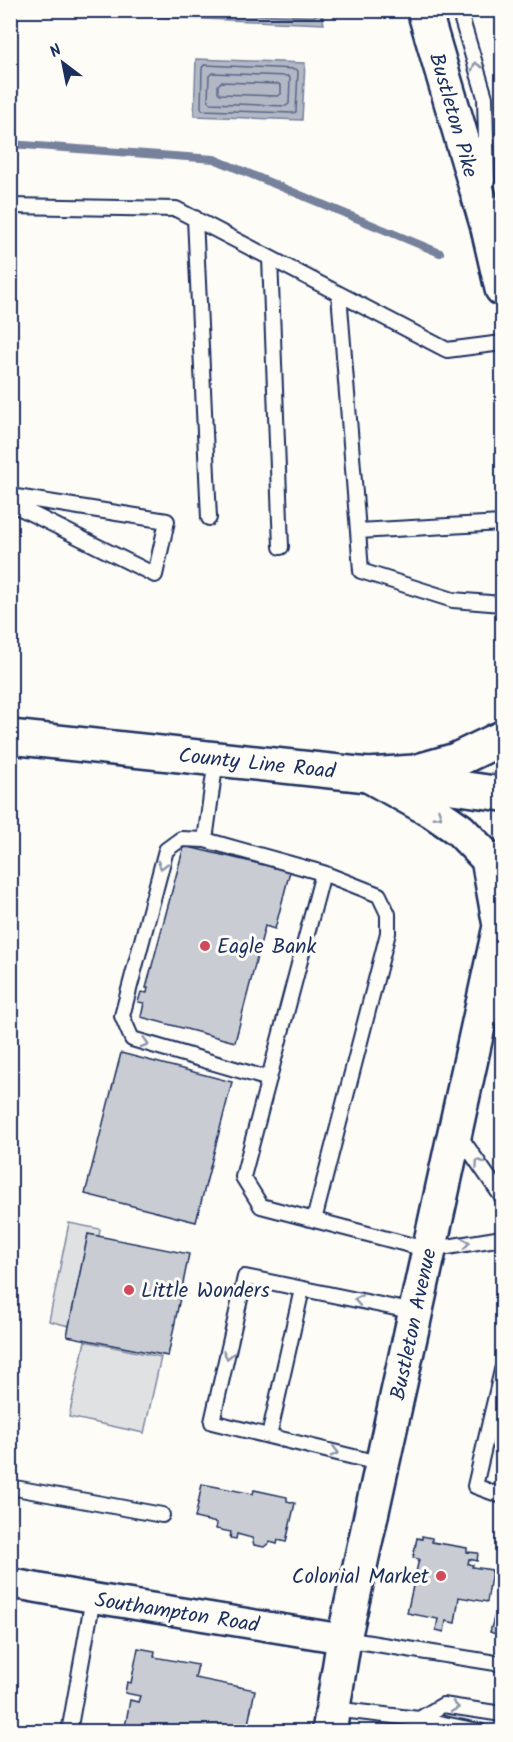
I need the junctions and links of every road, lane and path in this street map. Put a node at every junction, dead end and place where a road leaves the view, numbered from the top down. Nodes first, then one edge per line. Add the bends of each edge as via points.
1 (424, 10) edge
2 (459, 10) edge
3 (10, 206) edge
4 (195, 218) junction
5 (488, 228) junction
6 (270, 258) junction
7 (502, 289) edge
8 (339, 294) junction
9 (502, 344) edge
10 (10, 496) edge
11 (10, 503) edge
12 (209, 519) dead end
13 (502, 523) edge
14 (358, 531) junction
15 (281, 547) dead end
16 (502, 604) edge
17 (10, 737) edge
18 (502, 738) edge
19 (216, 759) junction
20 (368, 776) junction
21 (502, 794) edge
22 (205, 840) junction
23 (323, 873) junction
24 (501, 921) edge
25 (269, 1079) junction
26 (456, 1130) junction
27 (502, 1197) edge
28 (314, 1220) junction
29 (502, 1238) edge
30 (429, 1250) junction
31 (302, 1289) junction
32 (415, 1312) junction
33 (502, 1370) edge
34 (269, 1436) junction
35 (382, 1464) junction
36 (10, 1487) edge
37 (502, 1496) edge
38 (162, 1515) dead end
39 (10, 1583) edge
40 (93, 1598) junction
41 (344, 1639) junction
42 (502, 1664) edge
43 (502, 1714) edge
44 (331, 1720) edge
45 (418, 1725) edge
46 (69, 1731) edge
47 (479, 1731) edge

1 - 5 main road, Bustleton Pike
5 -> 2 lane via 485,97
3 - 4 lane via 176,209
4 - 6 lane
4 - 12 lane
5 - 7 main road, Bustleton Pike
6 - 8 lane
6 - 15 lane
8 - 9 lane via 447,350
8 - 14 lane
10 - 11 lane via 167,521 155,576
13 - 14 lane
14 - 16 lane via 361,571 453,600
17 - 19 main road, County Line Road
18 - 20 main road via 456,760 414,772
19 - 20 main road, County Line Road
19 - 22 lane
20 - 21 main road, County Line Road
20 -> 24 main road via 460,830 488,859
22 - 23 lane
22 -> 25 lane via 181,839 166,850 122,1016 132,1039
23 - 25 lane
23 - 28 lane via 379,895 388,914 388,933
24 - 26 main road, Bustleton Avenue
25 - 28 lane via 243,1177 261,1206
27 -> 26 lane
26 - 30 main road, Bustleton Avenue
28 - 30 lane
30 -> 29 lane
30 - 32 main road, Bustleton Avenue
32 -> 31 lane
31 - 34 lane
31 -> 34 lane via 245,1277 212,1422
32 - 35 main road, Bustleton Avenue
33 - 37 lane via 475,1486
34 -> 35 lane
35 - 41 main road, Bustleton Avenue
36 - 38 lane
39 - 40 street, Southampton Road
40 - 41 street, Southampton Road
40 - 46 lane
41 - 42 lane
41 - 44 main road, Bustleton Avenue
45 -> 43 lane via 442,1705
44 - 45 lane
45 - 47 lane

